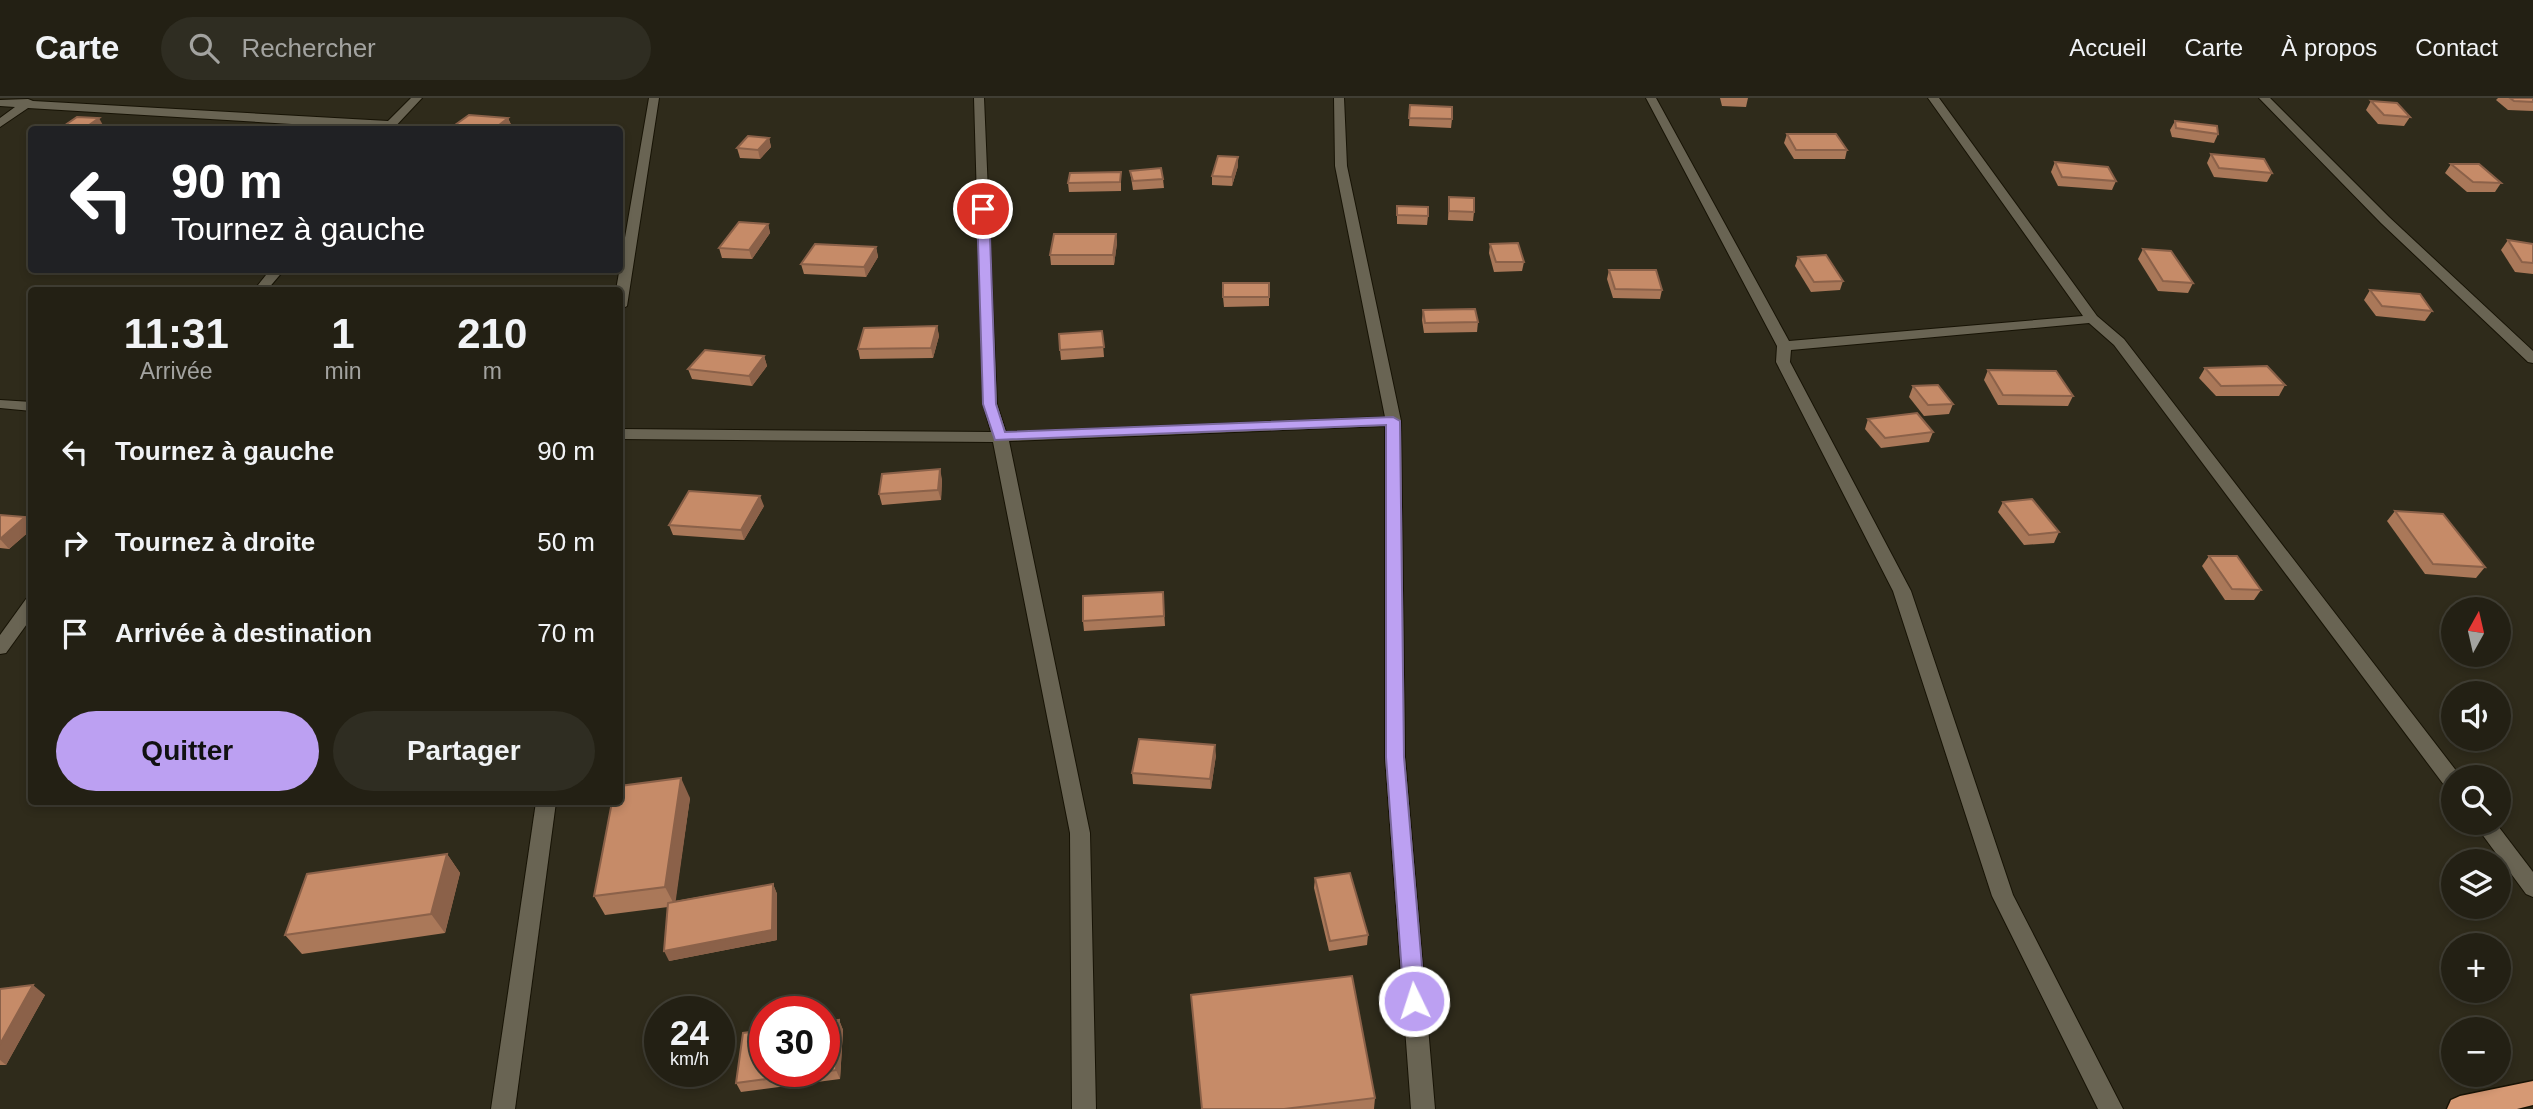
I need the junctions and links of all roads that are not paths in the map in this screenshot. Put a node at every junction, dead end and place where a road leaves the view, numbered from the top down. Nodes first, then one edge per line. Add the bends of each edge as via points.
1 (417, 98) edge
2 (654, 98) edge
3 (979, 98) edge
4 (1339, 98) edge
5 (1651, 98) edge
6 (1933, 98) edge
7 (2264, 98) edge
8 (30, 101) edge
9 (0, 103) edge
10 (0, 124) edge
11 (373, 126) edge
12 (388, 126) edge
13 (274, 273) edge
14 (263, 287) edge
15 (623, 288) edge
16 (2091, 319) junction
17 (1784, 346) junction
18 (2533, 359) edge
19 (0, 404) edge
20 (28, 407) edge
21 (1393, 421) junction
22 (623, 434) edge
23 (1000, 437) junction
24 (28, 609) edge
25 (0, 648) edge
26 (2441, 766) edge
27 (546, 805) edge
28 (2493, 835) edge
29 (2533, 888) edge
30 (2533, 1093) edge
31 (503, 1109) edge
32 (1084, 1109) edge
33 (1423, 1109) edge
34 (2111, 1109) edge
35 (2460, 1109) edge

1 - 12 street
2 - 15 street
3 - 23 street via 990,404
4 - 21 street via 1342,166
5 - 17 street
6 - 16 street
7 - 18 street
8 - 9 street
8 - 10 street
8 - 11 street
13 - 14 street
16 - 17 street
16 - 26 street via 2119,342
17 - 34 street via 1783,362 1902,591 2003,896
19 - 20 street
21 - 23 street
21 - 33 street via 1395,757
22 - 23 street
23 - 32 street via 1080,833
24 - 25 street
27 - 31 street
28 - 29 street
30 - 35 highway

